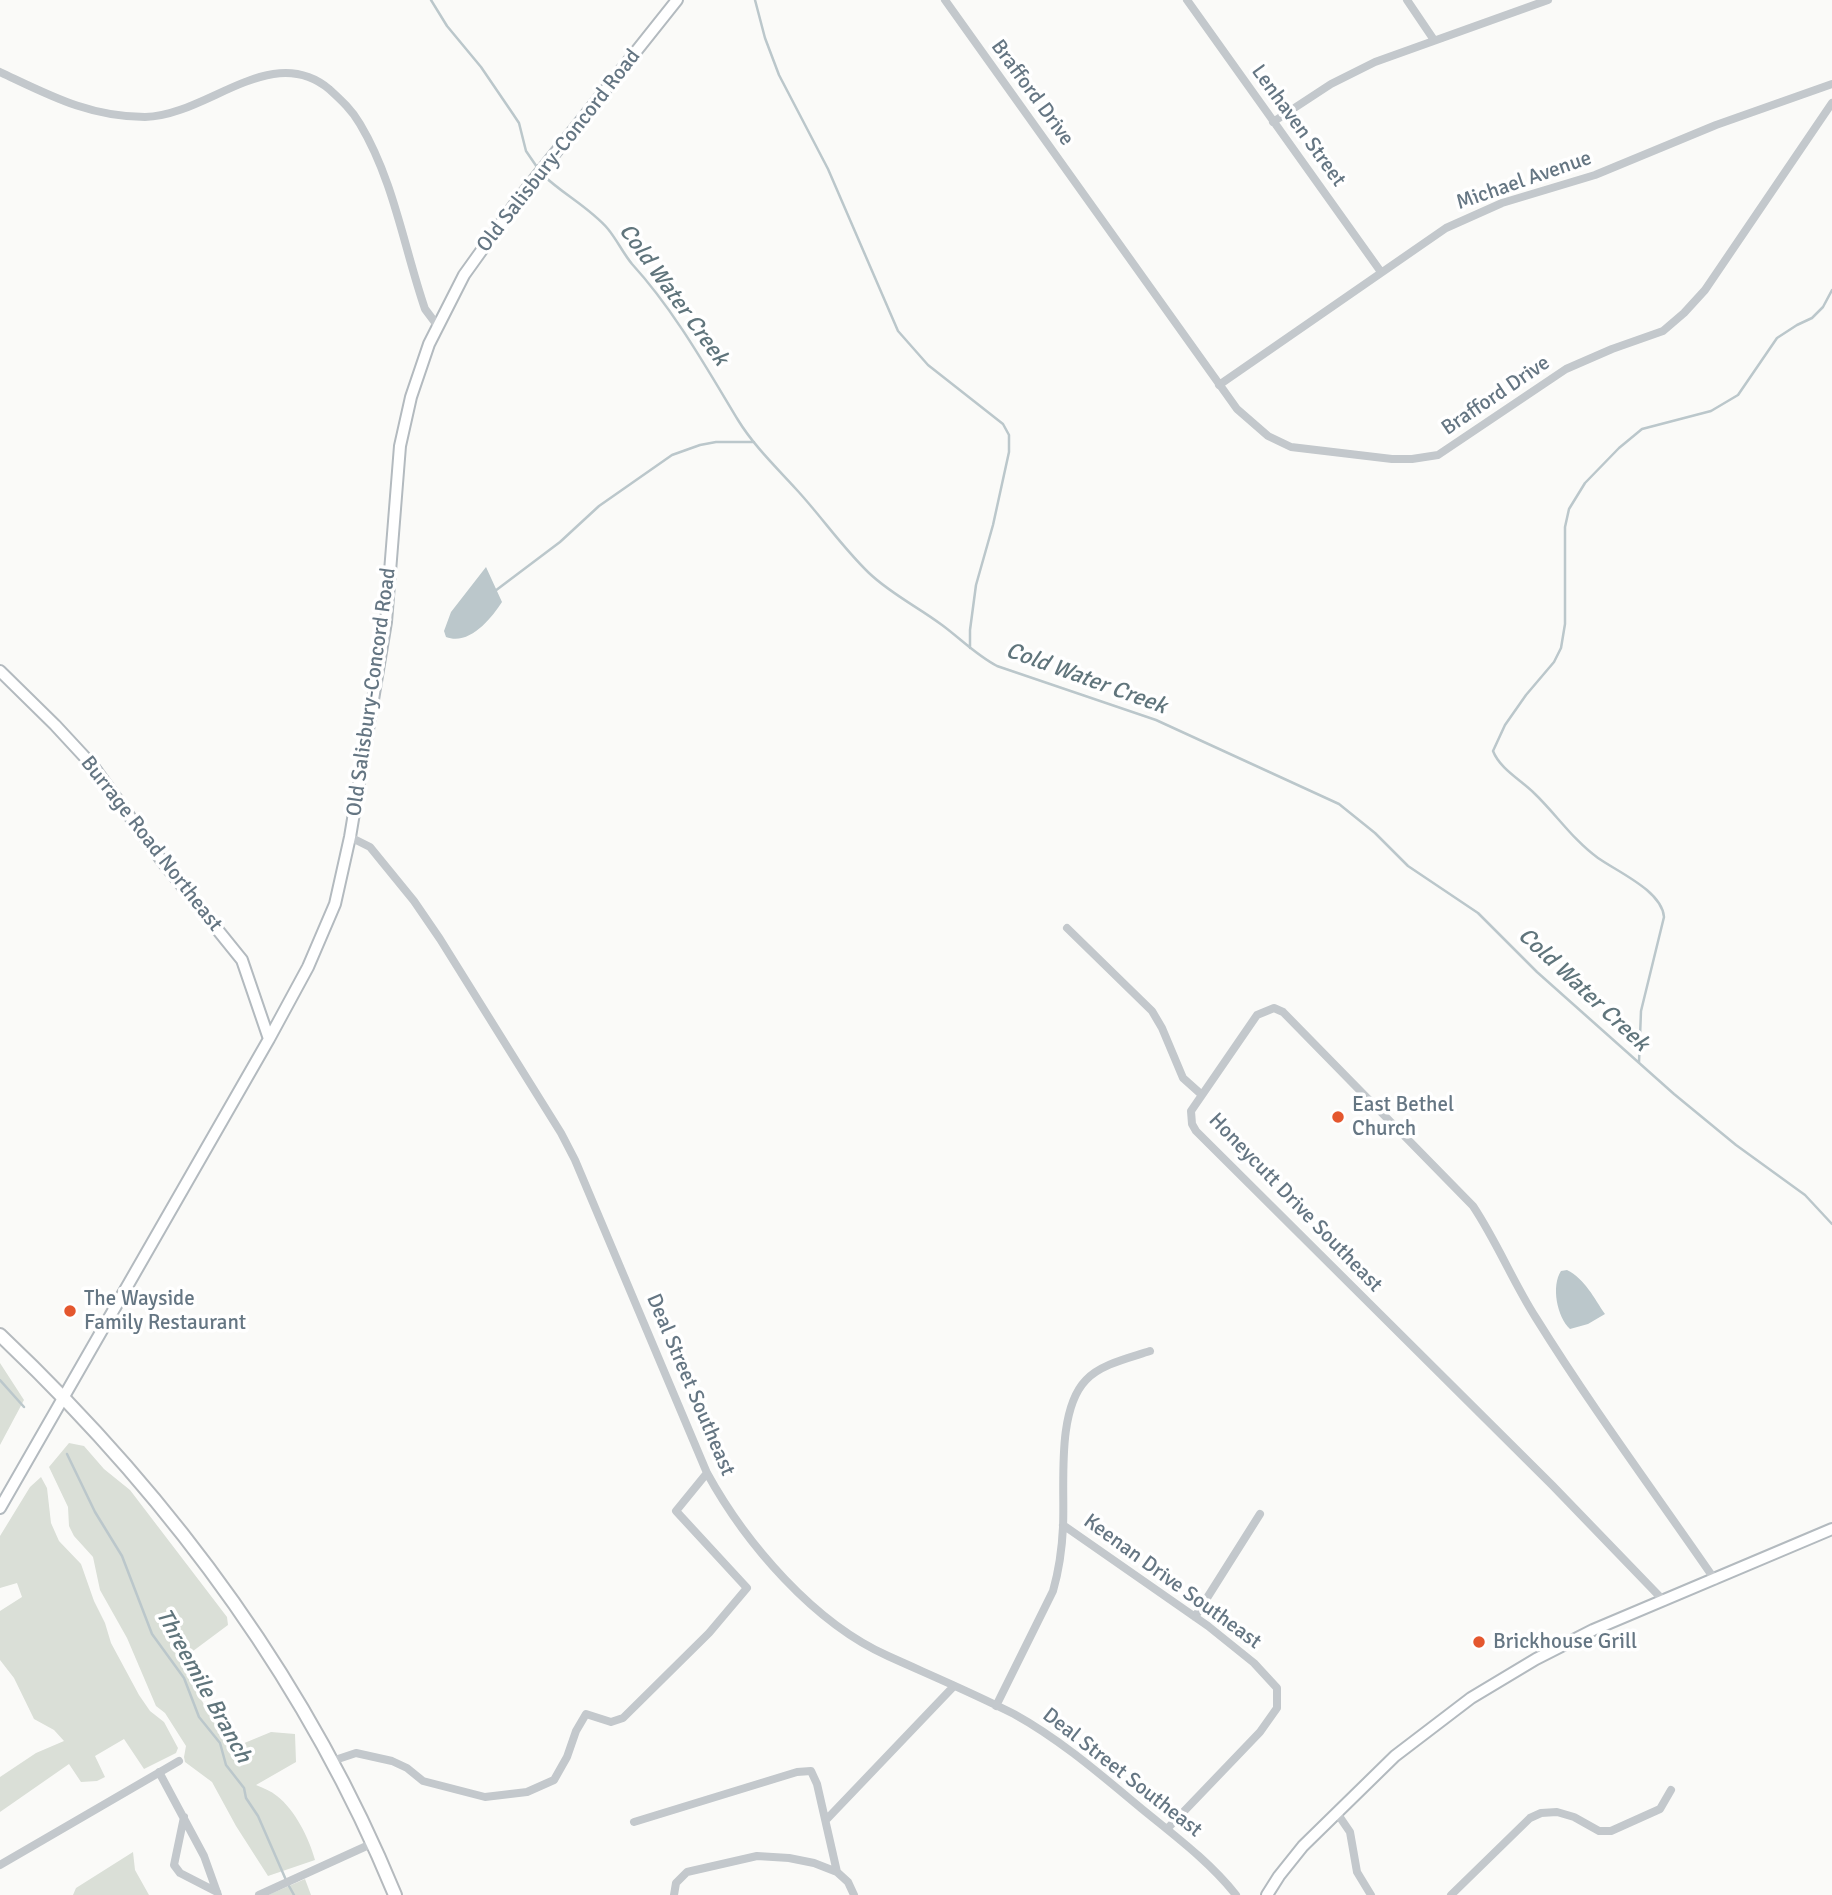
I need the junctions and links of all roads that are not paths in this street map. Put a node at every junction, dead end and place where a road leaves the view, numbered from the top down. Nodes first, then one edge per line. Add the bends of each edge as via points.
1 (677, 0) edge
2 (945, 0) edge
3 (1186, 0) edge
4 (1407, 0) edge
5 (1548, 0) edge
6 (1434, 40) junction
7 (0, 72) edge
8 (1832, 84) edge
9 (1832, 103) edge
10 (1273, 122) junction
11 (1381, 272) junction
12 (438, 325) junction
13 (1219, 385) junction
14 (0, 671) edge
15 (350, 837) junction
16 (1067, 928) dead end
17 (269, 1039) junction
18 (1202, 1095) junction
19 (0, 1335) edge
20 (1150, 1351) dead end
21 (64, 1398) junction
22 (707, 1474) junction
23 (0, 1508) edge
24 (1260, 1514) dead end
25 (1063, 1525) junction
26 (1832, 1529) edge
27 (1716, 1580) junction
28 (1664, 1601) junction
29 (1195, 1617) junction
30 (954, 1686) junction
31 (996, 1706) junction
32 (331, 1760) junction
33 (178, 1761) dead end
34 (159, 1772) junction
35 (1671, 1790) dead end
36 (1337, 1813) junction
37 (184, 1817) junction
38 (826, 1820) junction
39 (634, 1822) dead end
40 (1167, 1829) junction
41 (371, 1843) junction
42 (0, 1865) edge
43 (837, 1872) junction
44 (217, 1893) edge
45 (259, 1895) edge
46 (395, 1895) edge
47 (674, 1895) edge
48 (854, 1895) edge
49 (1237, 1895) edge
50 (1267, 1895) edge
51 (1371, 1895) edge
52 (1451, 1895) edge

1 - 12 main road, Old Salisbury-Concord Road via 517,201 464,275
2 - 13 street, Brafford Drive
3 - 10 street, Lenhaven Street
4 - 6 street
5 - 6 street
6 - 10 street via 1346,75
7 - 12 street via 78,108 117,116 173,112 270,74 295,72 321,83 351,110 372,146 425,309
8 - 11 street, Michael Avenue via 1595,175 1472,215
9 - 13 street, Brafford Drive via 1717,274 1684,313 1663,331 1566,369 1438,455 1392,459 1291,447 1257,428
10 - 11 street, Lenhaven Street
11 - 13 street, Michael Avenue
12 - 15 main road, Old Salisbury-Concord Road via 411,397 400,446 386,622
14 - 17 main road, Burrage Road Northeast via 93,766 242,960
15 - 17 main road, Old Salisbury-Concord Road via 329,924
15 - 22 street, Deal Street Southeast via 370,847 414,901 561,1133
16 - 18 street via 1152,1011 1183,1077
17 - 21 main road, Old Salisbury-Concord Road
18 - 27 street, Honeycutt Drive Southeast via 1256,1015 1274,1009 1283,1012 1473,1206 1541,1326
18 - 28 street, Honeycutt Drive Southeast via 1191,1111 1201,1137
19 - 21 main road
20 - 25 street via 1097,1371 1074,1399 1066,1439
21 - 23 main road, Old Salisbury-Concord Road
21 - 32 main road via 142,1483 210,1569 282,1673
22 - 30 street, Deal Street Southeast via 749,1536 814,1606 888,1657
22 - 32 street via 676,1511 747,1588 709,1633 623,1718 611,1722 586,1714 554,1780 527,1793 485,1797 423,1781 392,1761 356,1753
24 - 29 street
25 - 29 street, Keenan Drive Southeast
25 - 31 street via 1053,1591
26 - 27 main road
27 - 28 main road
28 - 36 main road via 1593,1630 1471,1698 1395,1756
29 - 40 street, Keenan Drive Southeast via 1265,1672 1277,1688 1278,1700 1260,1732
30 - 31 street, Deal Street Southeast
30 - 38 street
31 - 40 street, Deal Street Southeast via 1070,1750
32 - 41 main road
33 - 34 street
34 - 37 street
34 - 42 street
35 - 52 street via 1660,1809 1611,1831 1599,1831 1558,1812 1530,1818
36 - 50 main road via 1303,1846
36 - 51 street via 1350,1832 1357,1872
37 - 44 street
37 - 44 street via 174,1865
38 - 39 street via 817,1784 806,1770
38 - 43 street
40 - 49 street, Deal Street Southeast
41 - 45 street
41 - 46 main road
43 - 47 street via 802,1860 757,1856 687,1872 676,1883
43 - 48 street

